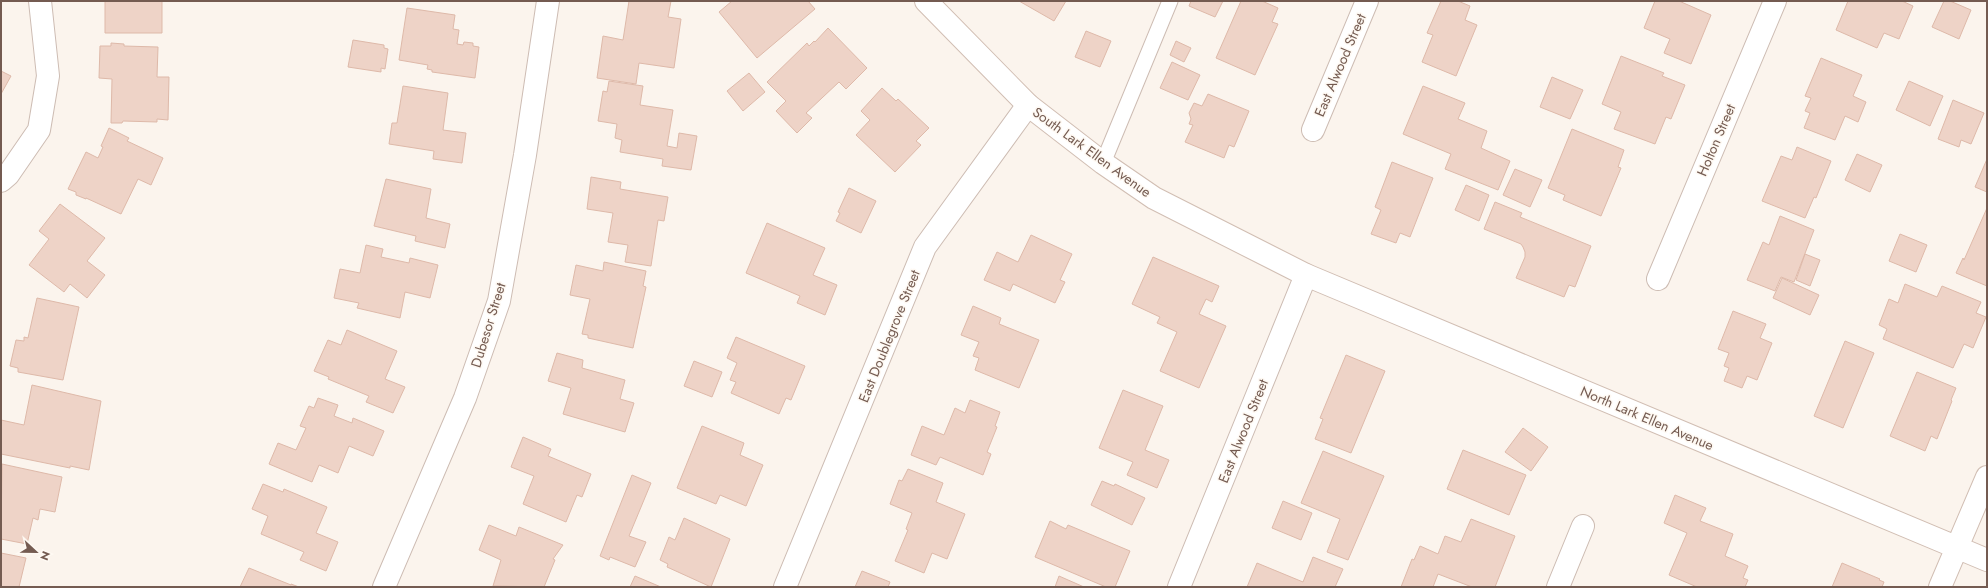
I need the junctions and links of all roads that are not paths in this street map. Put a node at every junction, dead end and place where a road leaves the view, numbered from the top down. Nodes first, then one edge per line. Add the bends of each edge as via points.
1 (40, 1) edge
2 (548, 1) edge
3 (926, 1) edge
4 (1170, 1) edge
5 (1367, 1) edge
6 (1774, 1) edge
7 (1028, 105) junction
8 (1313, 130) dead end
9 (1103, 163) junction
10 (1, 181) edge
11 (1306, 275) junction
12 (1658, 279) dead end
13 (1987, 477) edge
14 (1583, 526) dead end
15 (1956, 547) junction
16 (1987, 560) edge
17 (384, 587) edge
18 (785, 587) edge
19 (1179, 587) edge
20 (1558, 587) edge
21 (1940, 587) edge

1 - 10 street via 48,76 39,130 8,176
2 - 17 street, Dubesor Street via 525,155 498,301 465,398
3 - 7 street, South Lark Ellen Avenue
4 - 9 lane
5 - 8 street, East Alwood Street
6 - 12 street, Holton Street
7 - 9 street, South Lark Ellen Avenue
7 - 18 street, East Doublegrove Street via 925,247
9 - 11 street, South Lark Ellen Avenue via 1154,198
11 - 15 street, North Lark Ellen Avenue
11 - 19 street, East Alwood Street
13 - 15 street
14 - 20 street
15 - 16 street, North Lark Ellen Avenue
15 - 21 street

